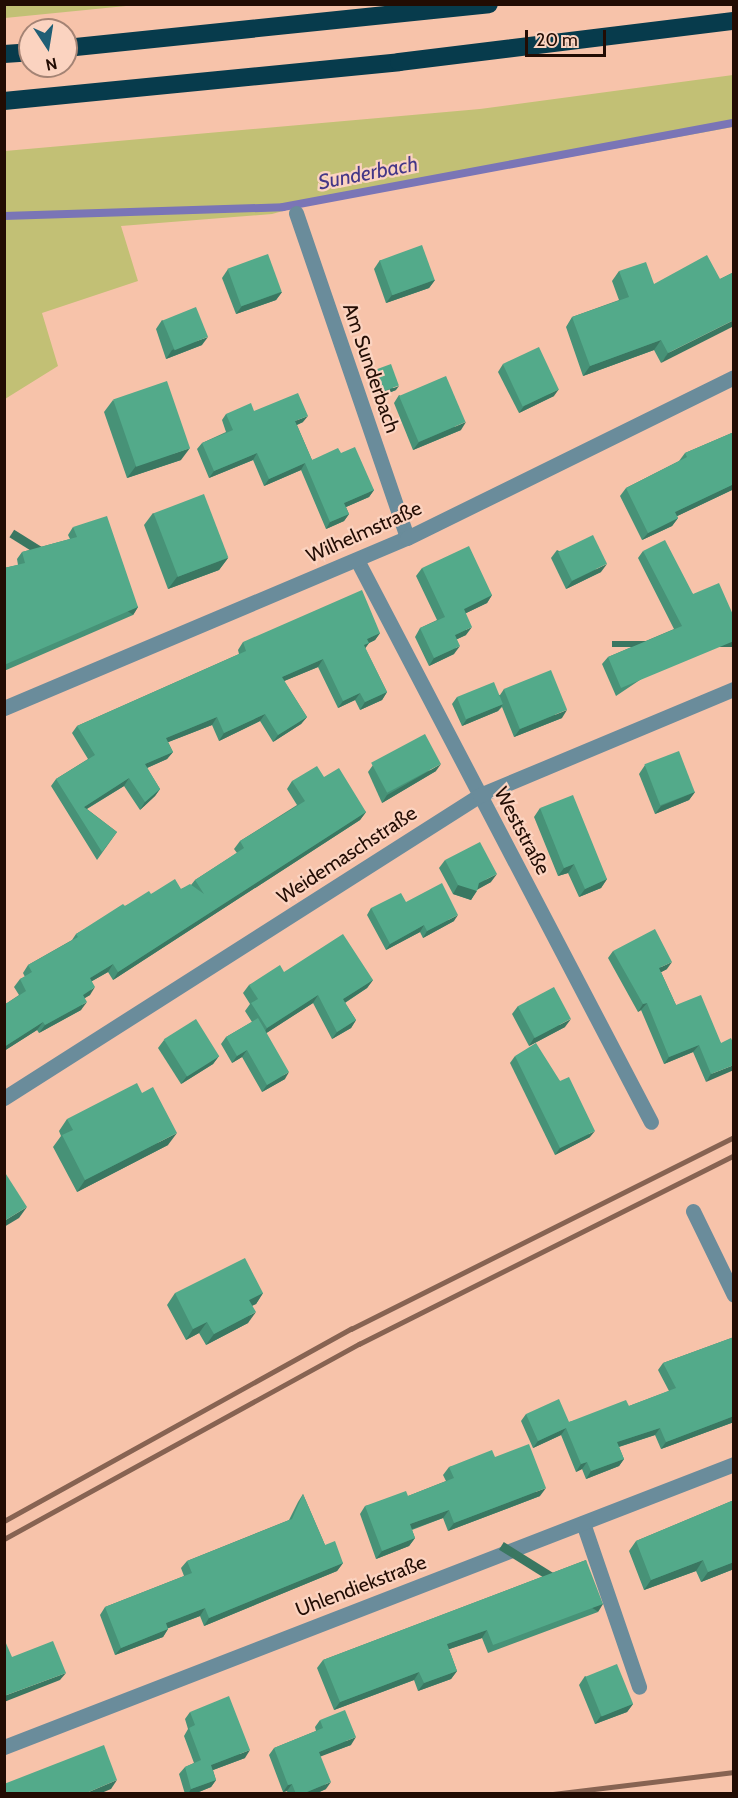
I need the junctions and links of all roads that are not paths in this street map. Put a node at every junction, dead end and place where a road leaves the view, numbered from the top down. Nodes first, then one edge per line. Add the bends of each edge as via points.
1 (489, 4) edge
2 (734, 21) edge
3 (78, 47) edge
4 (4, 100) edge
5 (296, 213) dead end
6 (734, 377) edge
7 (407, 537) junction
8 (357, 560) junction
9 (734, 690) edge
10 (4, 708) edge
11 (480, 795) junction
12 (4, 1098) edge
13 (651, 1122) dead end
14 (693, 1211) dead end
15 (734, 1295) edge
16 (734, 1464) edge
17 (583, 1523) junction
18 (639, 1687) dead end
19 (4, 1747) edge

1 - 3 highway
2 - 4 highway via 399,62
5 - 7 street, Am Sunderbach
6 - 7 street, Wilhelmstraße
7 - 8 street, Wilhelmstraße
8 - 10 street, Wilhelmstraße
8 - 11 street, Weststraße
9 - 11 street, Weidemaschstraße
11 - 12 street, Weidemaschstraße
11 - 13 street, Weststraße
14 - 15 street
16 - 17 street, Uhlendiekstraße
17 - 18 street
17 - 19 street, Uhlendiekstraße

